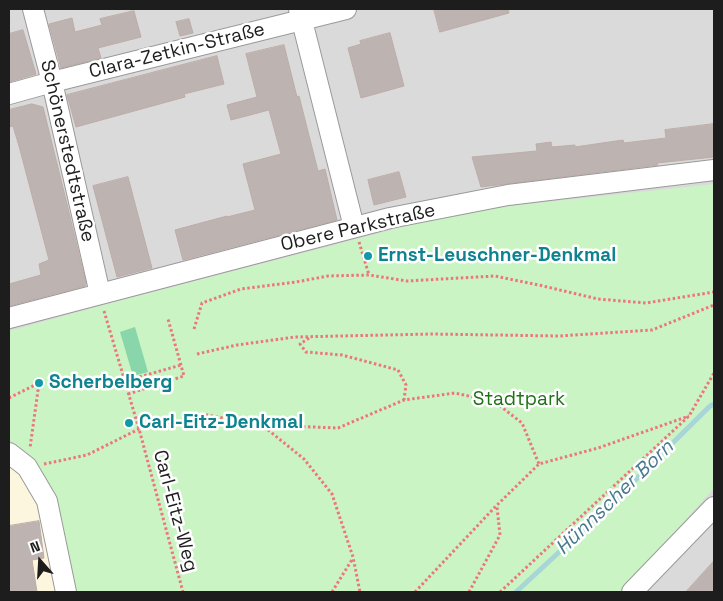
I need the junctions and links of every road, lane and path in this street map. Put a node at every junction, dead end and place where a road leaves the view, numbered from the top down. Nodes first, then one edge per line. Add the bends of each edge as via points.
1 (33, 9) edge
2 (346, 9) edge
3 (301, 14) edge
4 (52, 82) junction
5 (9, 94) edge
6 (714, 170) edge
7 (354, 228) junction
8 (369, 275) junction
9 (714, 292) edge
10 (100, 294) junction
11 (714, 305) edge
12 (9, 318) edge
13 (168, 318) dead end
14 (194, 329) dead end
15 (310, 337) junction
16 (197, 354) dead end
17 (181, 365) junction
18 (714, 373) edge
19 (124, 381) junction
20 (128, 394) junction
21 (9, 398) edge
22 (404, 400) junction
23 (689, 416) junction
24 (262, 424) junction
25 (139, 429) junction
26 (9, 453) edge
27 (539, 464) junction
28 (27, 467) junction
29 (496, 506) junction
30 (714, 507) edge
31 (353, 557) junction
32 (638, 590) edge
33 (66, 592) edge
34 (183, 592) edge
35 (332, 592) edge
36 (360, 592) edge
37 (415, 592) edge
38 (469, 592) edge
39 (500, 592) edge

1 - 4 street, Schönerstedtstraße
2 - 3 street, Clara-Zetkin-Straße
3 - 4 street, Clara-Zetkin-Straße
3 - 7 street
4 - 5 street, Clara-Zetkin-Straße
4 - 10 street, Schönerstedtstraße
6 - 7 street, Obere Parkstraße via 508,195
7 - 8 path
7 - 10 street, Obere Parkstraße
8 - 9 path via 408,282 495,276 598,299 646,303
8 - 14 path via 328,276 241,289 202,303
10 - 12 street, Obere Parkstraße
10 - 19 path, Carl-Eitz-Weg
11 - 15 path via 652,330 559,336 432,334
13 - 17 path
15 - 16 path via 237,345
15 - 22 path via 300,344 306,352 342,355 398,370 406,384
17 - 19 path
17 - 20 path via 184,376
18 - 23 path
19 - 20 path, Carl-Eitz-Weg
20 - 25 path, Carl-Eitz-Weg
21 - 28 path via 39,384
22 - 24 path via 338,428
22 - 27 path via 455,393 495,402 522,423
23 - 27 path via 598,448
23 - 39 path
24 - 25 path via 207,415
24 - 31 path via 304,459 332,494
25 - 28 path via 87,455
25 - 34 path, Carl-Eitz-Weg
26 - 28 street
27 - 29 path
28 - 33 street via 47,501
29 - 37 path
29 - 38 path via 500,535
30 - 32 street
31 - 35 path
31 - 36 path

